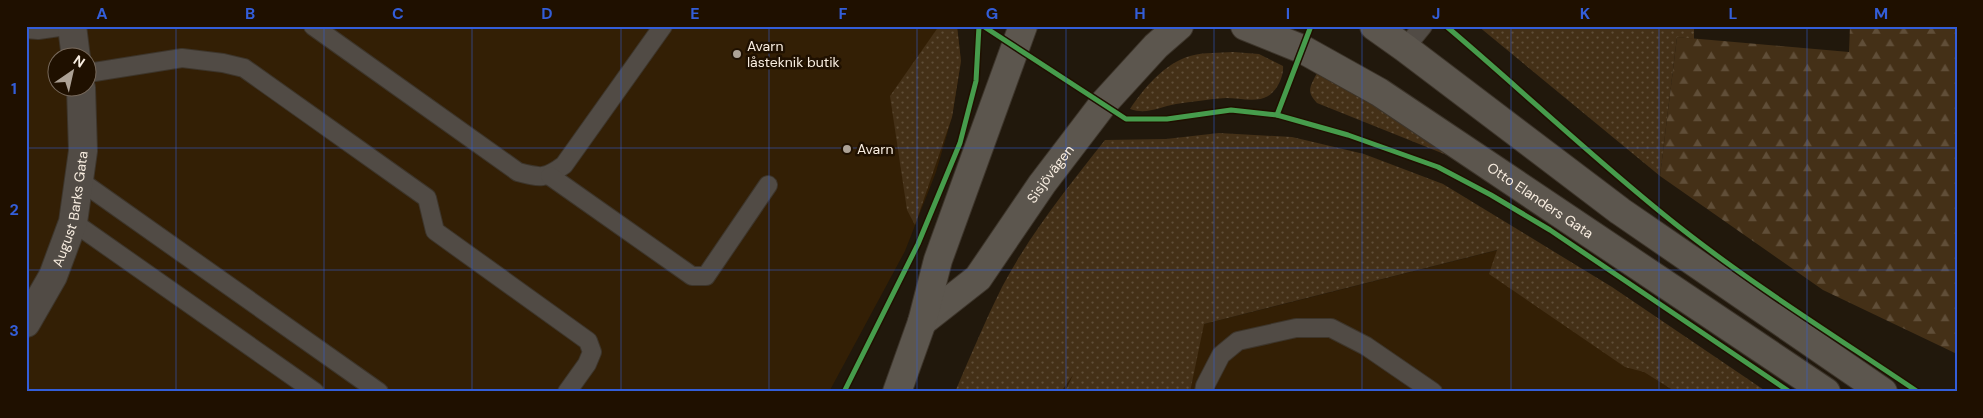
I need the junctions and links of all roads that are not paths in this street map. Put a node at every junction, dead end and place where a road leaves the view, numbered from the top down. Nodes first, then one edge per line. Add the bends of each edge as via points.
1 (66, 26) edge
2 (72, 26) edge
3 (313, 26) edge
4 (663, 26) edge
5 (1023, 26) edge
6 (1179, 26) edge
7 (1245, 26) edge
8 (1374, 26) edge
9 (1423, 26) edge
10 (26, 29) edge
11 (75, 48) edge
12 (1405, 48) junction
13 (98, 71) edge
14 (81, 98) edge
15 (550, 176) junction
16 (79, 180) junction
17 (768, 185) dead end
18 (73, 222) junction
19 (922, 322) junction
20 (26, 323) edge
21 (315, 392) edge
22 (379, 392) edge
23 (567, 392) edge
24 (897, 392) edge
25 (1204, 392) edge
26 (1433, 392) edge
27 (1826, 392) edge
28 (1883, 392) edge

1 - 10 lane
2 - 11 street
3 - 15 lane via 518,172
4 - 15 lane via 564,165
5 - 19 street via 938,260
6 - 19 street, Sisjövägen via 1156,46 1104,104 1042,184 978,278
7 - 27 street, Otto Elanders Gata via 1302,49 1379,92
8 - 12 street
9 - 12 lane
12 - 28 street via 1620,211
13 - 23 lane via 182,58 223,62 244,68 427,198 435,231 588,340 592,352
14 - 16 street, August Barks Gata via 83,151
15 - 17 lane via 692,276 706,276
16 - 18 street, August Barks Gata
16 - 22 lane
18 - 20 street, August Barks Gata via 53,276
18 - 21 lane
19 - 24 street
25 - 26 lane via 1221,355 1238,341 1296,328 1331,328 1366,346

